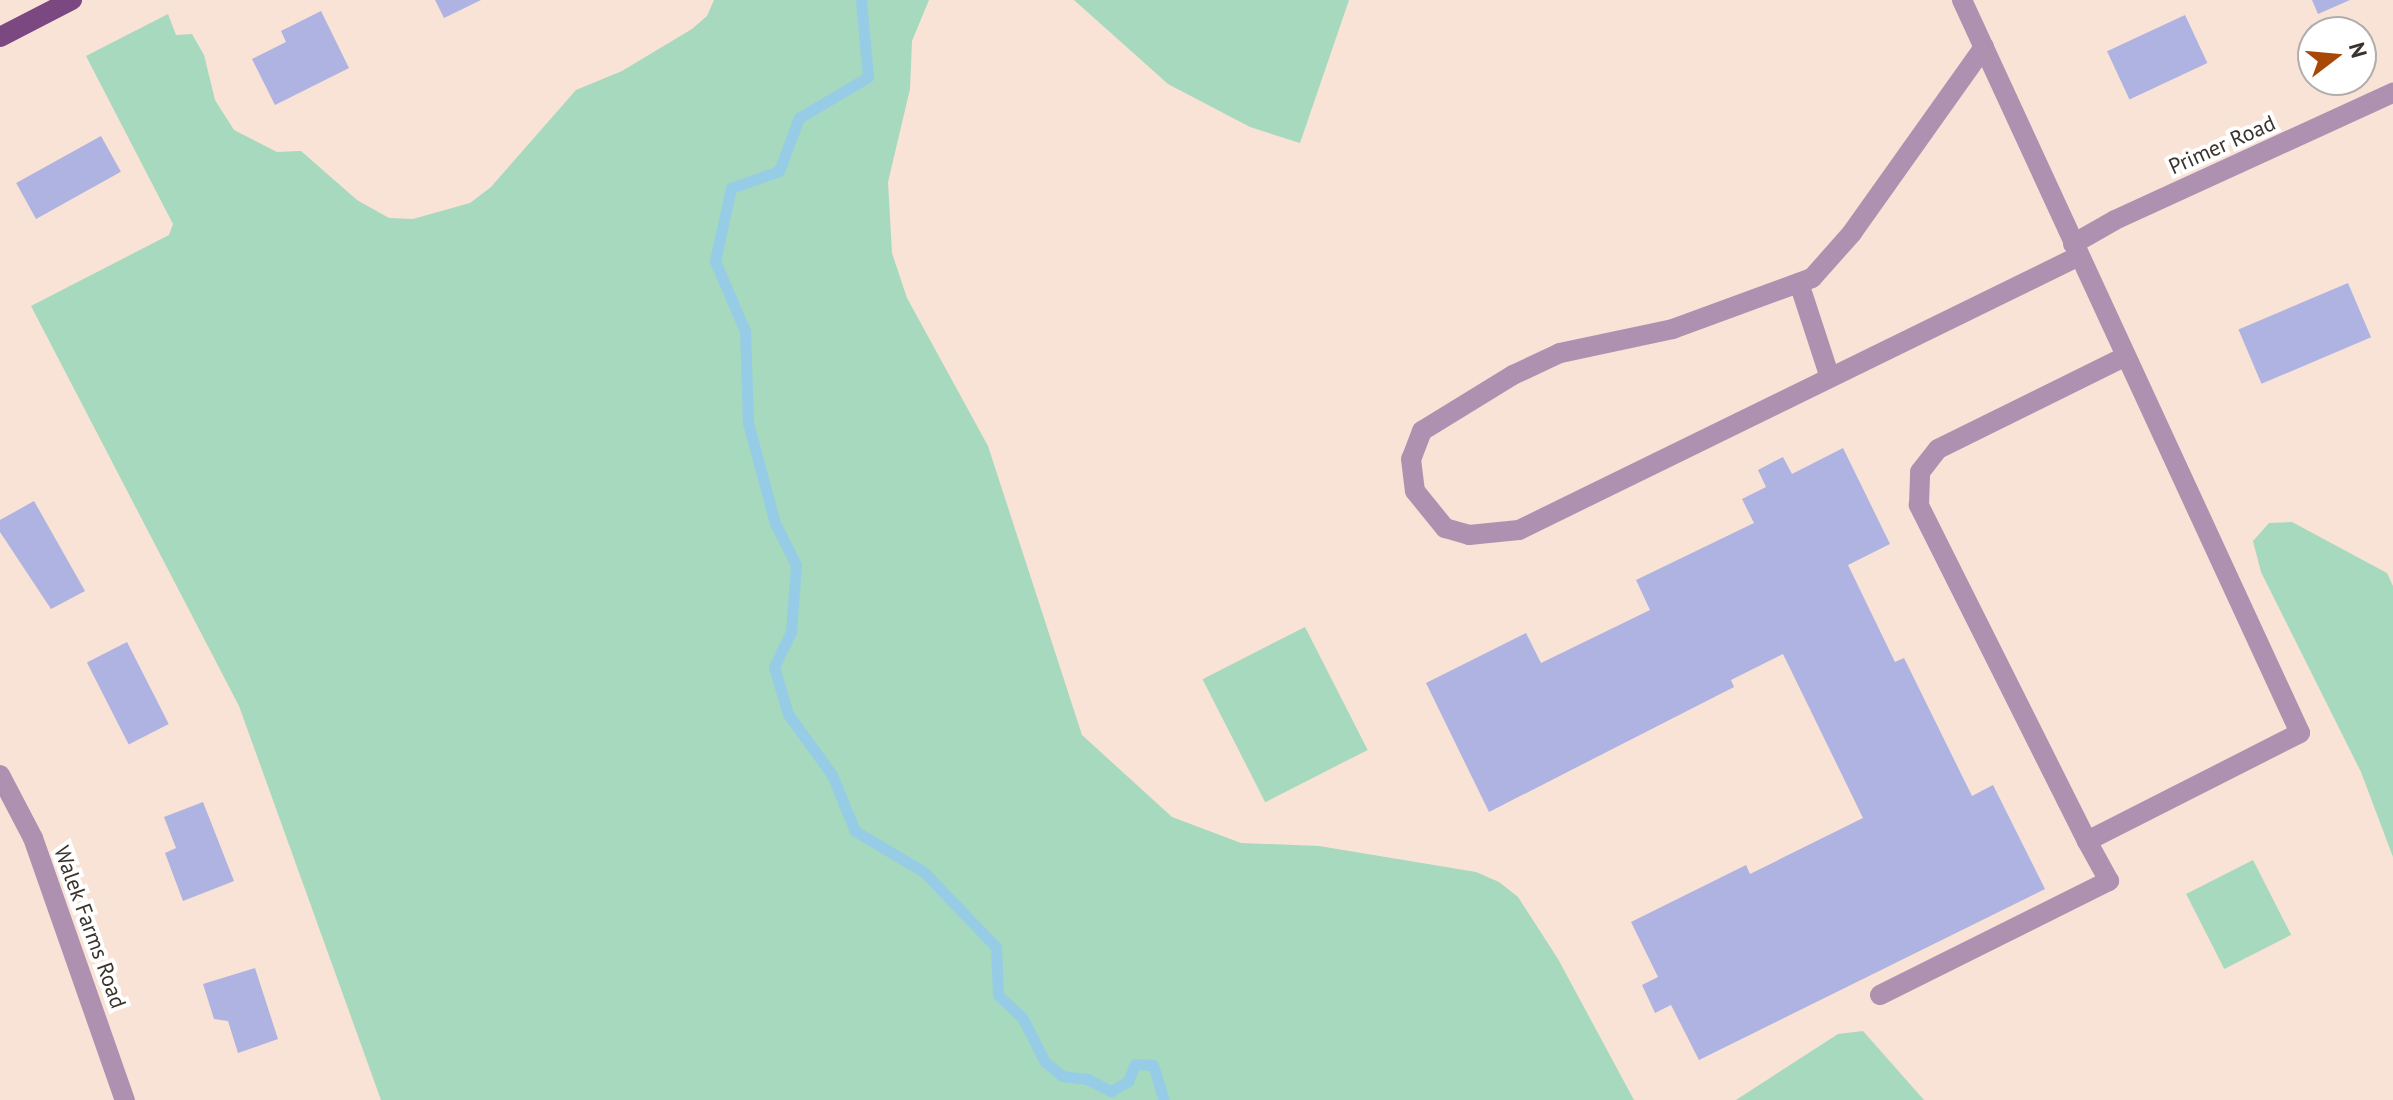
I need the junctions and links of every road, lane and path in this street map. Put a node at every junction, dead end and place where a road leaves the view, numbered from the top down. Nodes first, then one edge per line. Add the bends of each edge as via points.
1 (72, 0) edge
2 (1962, 0) edge
3 (0, 37) edge
4 (1984, 47) junction
5 (2393, 93) edge
6 (2076, 250) junction
7 (1799, 283) junction
8 (2124, 357) junction
9 (1829, 375) junction
10 (0, 775) edge
11 (2087, 841) junction
12 (1880, 995) dead end
13 (120, 1099) edge

1 - 3 main road
2 - 4 street
4 - 6 street
4 - 7 street, Primer Road via 1852,233 1812,278
5 - 6 street, Primer Road via 2115,220
6 - 8 street
6 - 9 street, Primer Road
7 - 9 street
7 - 9 street, Primer Road via 1673,329 1560,353 1513,375 1422,431 1411,459 1415,491 1445,528 1469,535 1519,530
8 - 11 street via 1938,449 1920,472 1919,505
8 - 11 street via 2300,733
10 - 13 street, Walek Farms Road via 33,838
11 - 12 street via 2109,881

